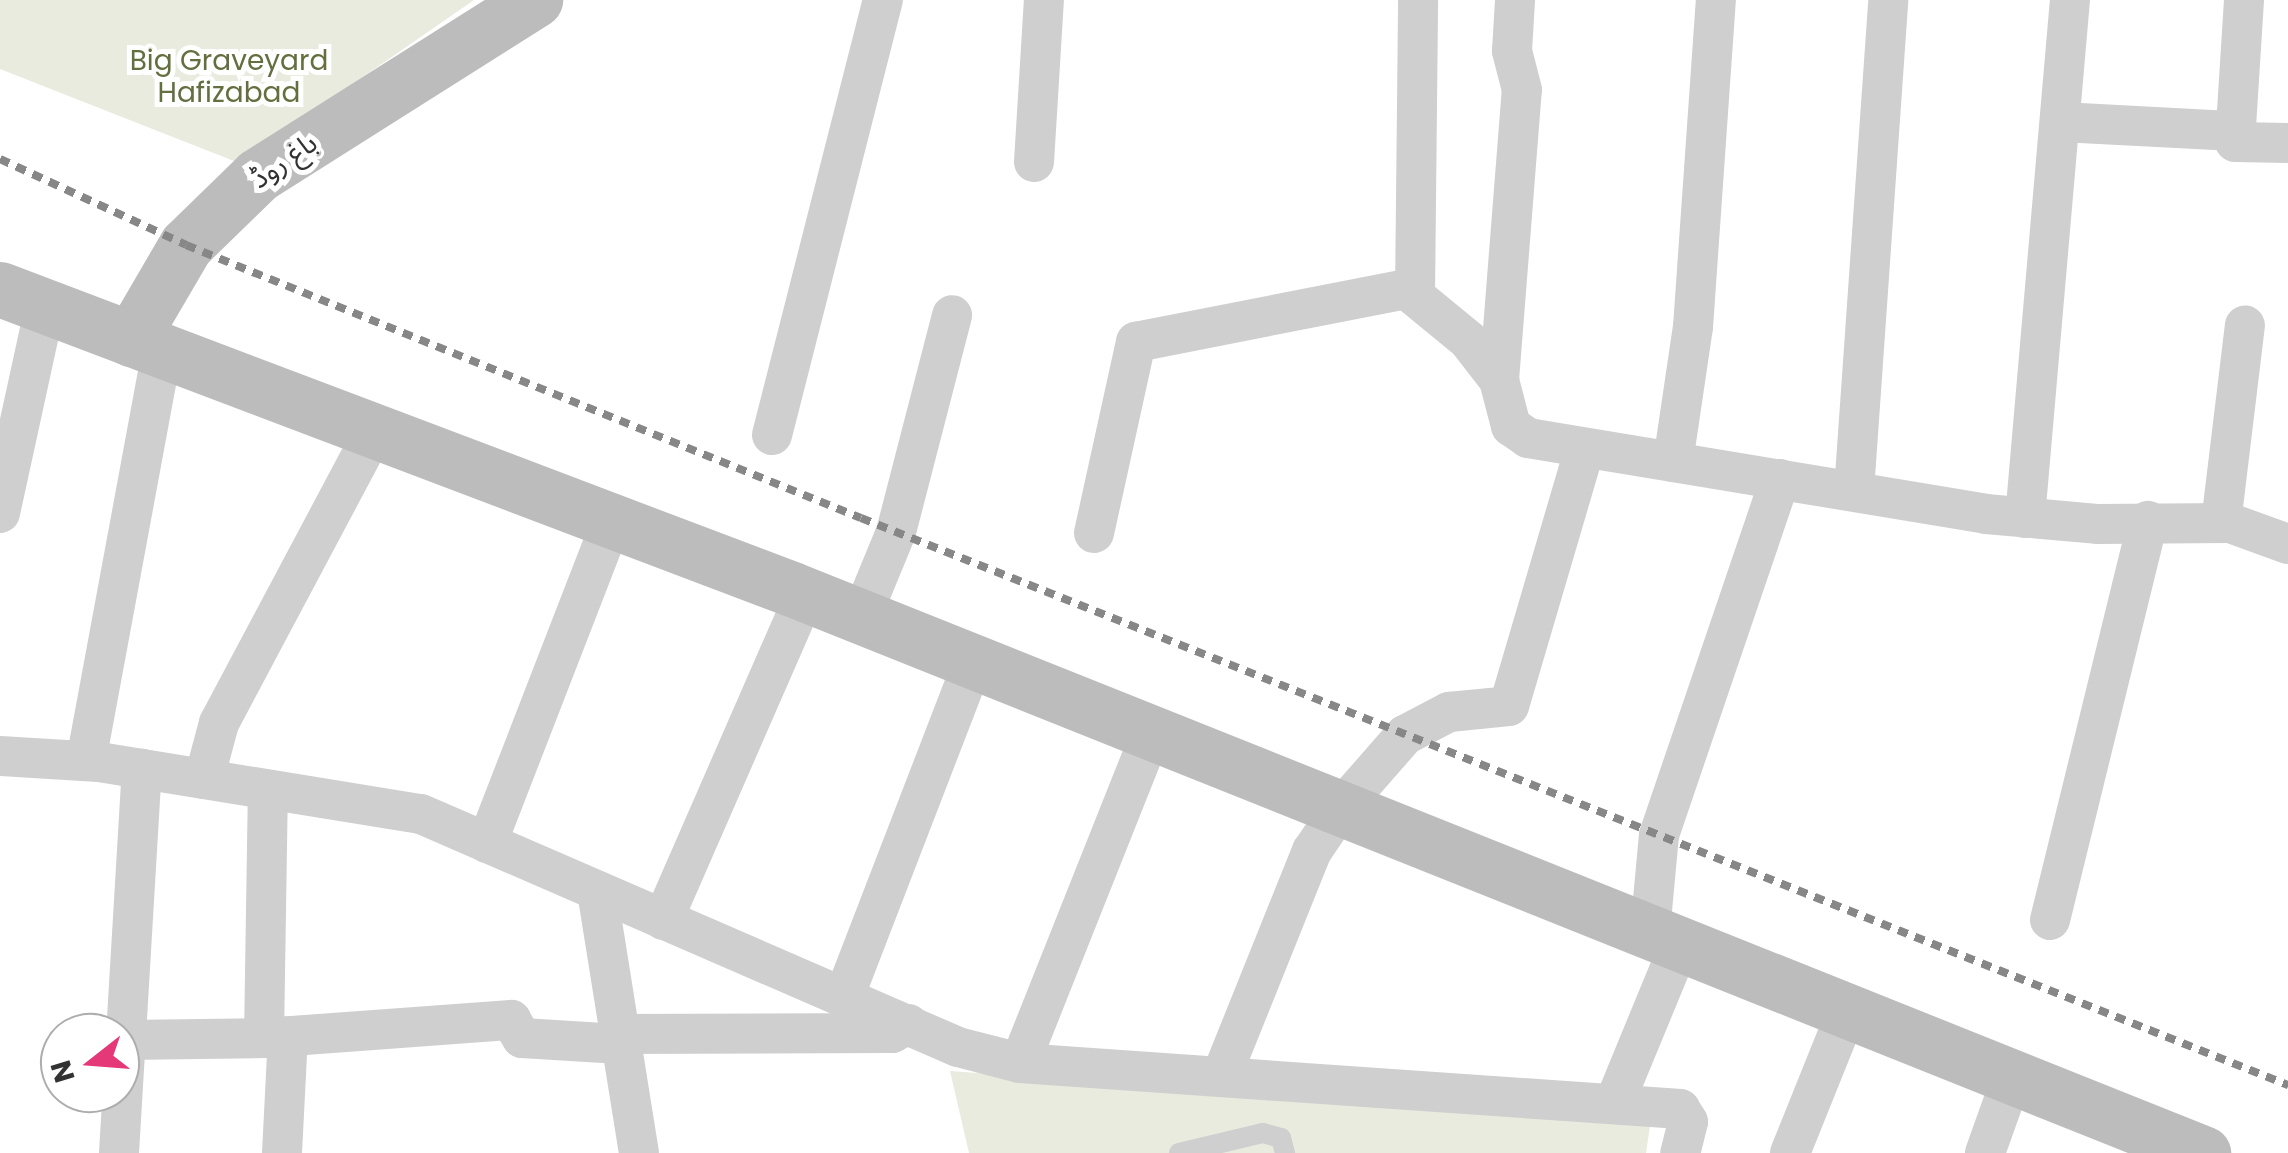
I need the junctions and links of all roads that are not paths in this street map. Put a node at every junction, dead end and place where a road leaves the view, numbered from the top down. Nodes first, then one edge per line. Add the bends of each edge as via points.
1 (535, 0) edge
2 (883, 0) edge
3 (1044, 0) edge
4 (1418, 0) edge
5 (1514, 0) edge
6 (1716, 0) edge
7 (1888, 0) edge
8 (2070, 0) edge
9 (2244, 0) edge
10 (2062, 122) junction
11 (2236, 131) junction
12 (2288, 143) edge
13 (1034, 162) dead end
14 (1415, 296) junction
15 (23, 298) edge
16 (952, 315) dead end
17 (2245, 325) dead end
18 (146, 345) junction
19 (1500, 380) junction
20 (374, 431) junction
21 (772, 435) dead end
22 (1585, 448) junction
23 (1673, 462) junction
24 (1780, 479) junction
25 (1854, 491) junction
26 (0, 513) edge
27 (2025, 518) junction
28 (612, 521) junction
29 (2148, 521) junction
30 (2222, 523) junction
31 (1094, 533) dead end
32 (2288, 544) edge
33 (804, 595) junction
34 (860, 616) junction
35 (973, 662) junction
36 (1151, 733) junction
37 (0, 756) edge
38 (86, 761) junction
39 (142, 769) junction
40 (204, 779) junction
41 (268, 790) junction
42 (1341, 808) junction
43 (486, 843) junction
44 (597, 891) junction
45 (662, 920) junction
46 (2050, 920) dead end
47 (1665, 938) junction
48 (844, 997) junction
49 (1846, 1010) junction
50 (128, 1013) edge
51 (909, 1024) junction
52 (276, 1037) junction
53 (619, 1039) junction
54 (140, 1040) edge
55 (1020, 1063) junction
56 (1222, 1076) junction
57 (2012, 1077) junction
58 (1614, 1104) junction
59 (121, 1113) edge
60 (119, 1153) edge
61 (282, 1153) edge
62 (639, 1153) edge
63 (1179, 1153) edge
64 (1285, 1153) edge
65 (1680, 1153) edge
66 (1790, 1153) edge
67 (1985, 1153) edge
68 (2203, 1153) edge

1 - 18 street, باغ روڈ via 258,175 186,245
2 - 21 street
3 - 13 street
4 - 14 street
5 - 19 street via 1512,52 1522,90
6 - 23 street via 1693,327
7 - 25 street
8 - 10 street
9 - 11 street
10 - 11 street
10 - 27 street
11 - 12 street via 2234,142
14 - 19 street via 1468,340
14 - 31 street via 1406,289 1136,342
15 - 18 street
15 - 26 street
16 - 34 street via 896,532
17 - 30 street
18 - 20 street
18 - 38 street
19 - 22 street via 1511,426 1528,438
20 - 28 street
20 - 40 street via 219,723
22 - 23 street
22 - 42 street via 1510,706 1449,712 1405,735
23 - 24 street
24 - 25 street
24 - 47 street via 1658,835
25 - 27 street
27 - 29 street
28 - 33 street
28 - 43 street
29 - 30 street
29 - 46 street
30 - 32 street
33 - 34 street
33 - 45 street
34 - 35 street
35 - 36 street
35 - 48 street
36 - 42 street
36 - 55 street
37 - 38 street
38 - 39 street
39 - 40 street
39 - 50 street
40 - 41 street
41 - 43 street via 421,814
41 - 52 street
42 - 47 street
42 - 56 street via 1312,851
43 - 44 street
44 - 45 street
44 - 53 street
45 - 48 street
47 - 49 street
47 - 58 street
48 - 51 street
49 - 57 street
49 - 66 street
51 - 53 street via 892,1033
51 - 55 street via 958,1047
52 - 53 street via 511,1020 522,1038
52 - 54 street
52 - 61 street
53 - 62 street
55 - 56 street
56 - 58 street
57 - 67 street
57 - 68 street
58 - 65 street via 1680,1109 1688,1122
59 - 60 street
63 - 64 lane via 1263,1132 1282,1138

